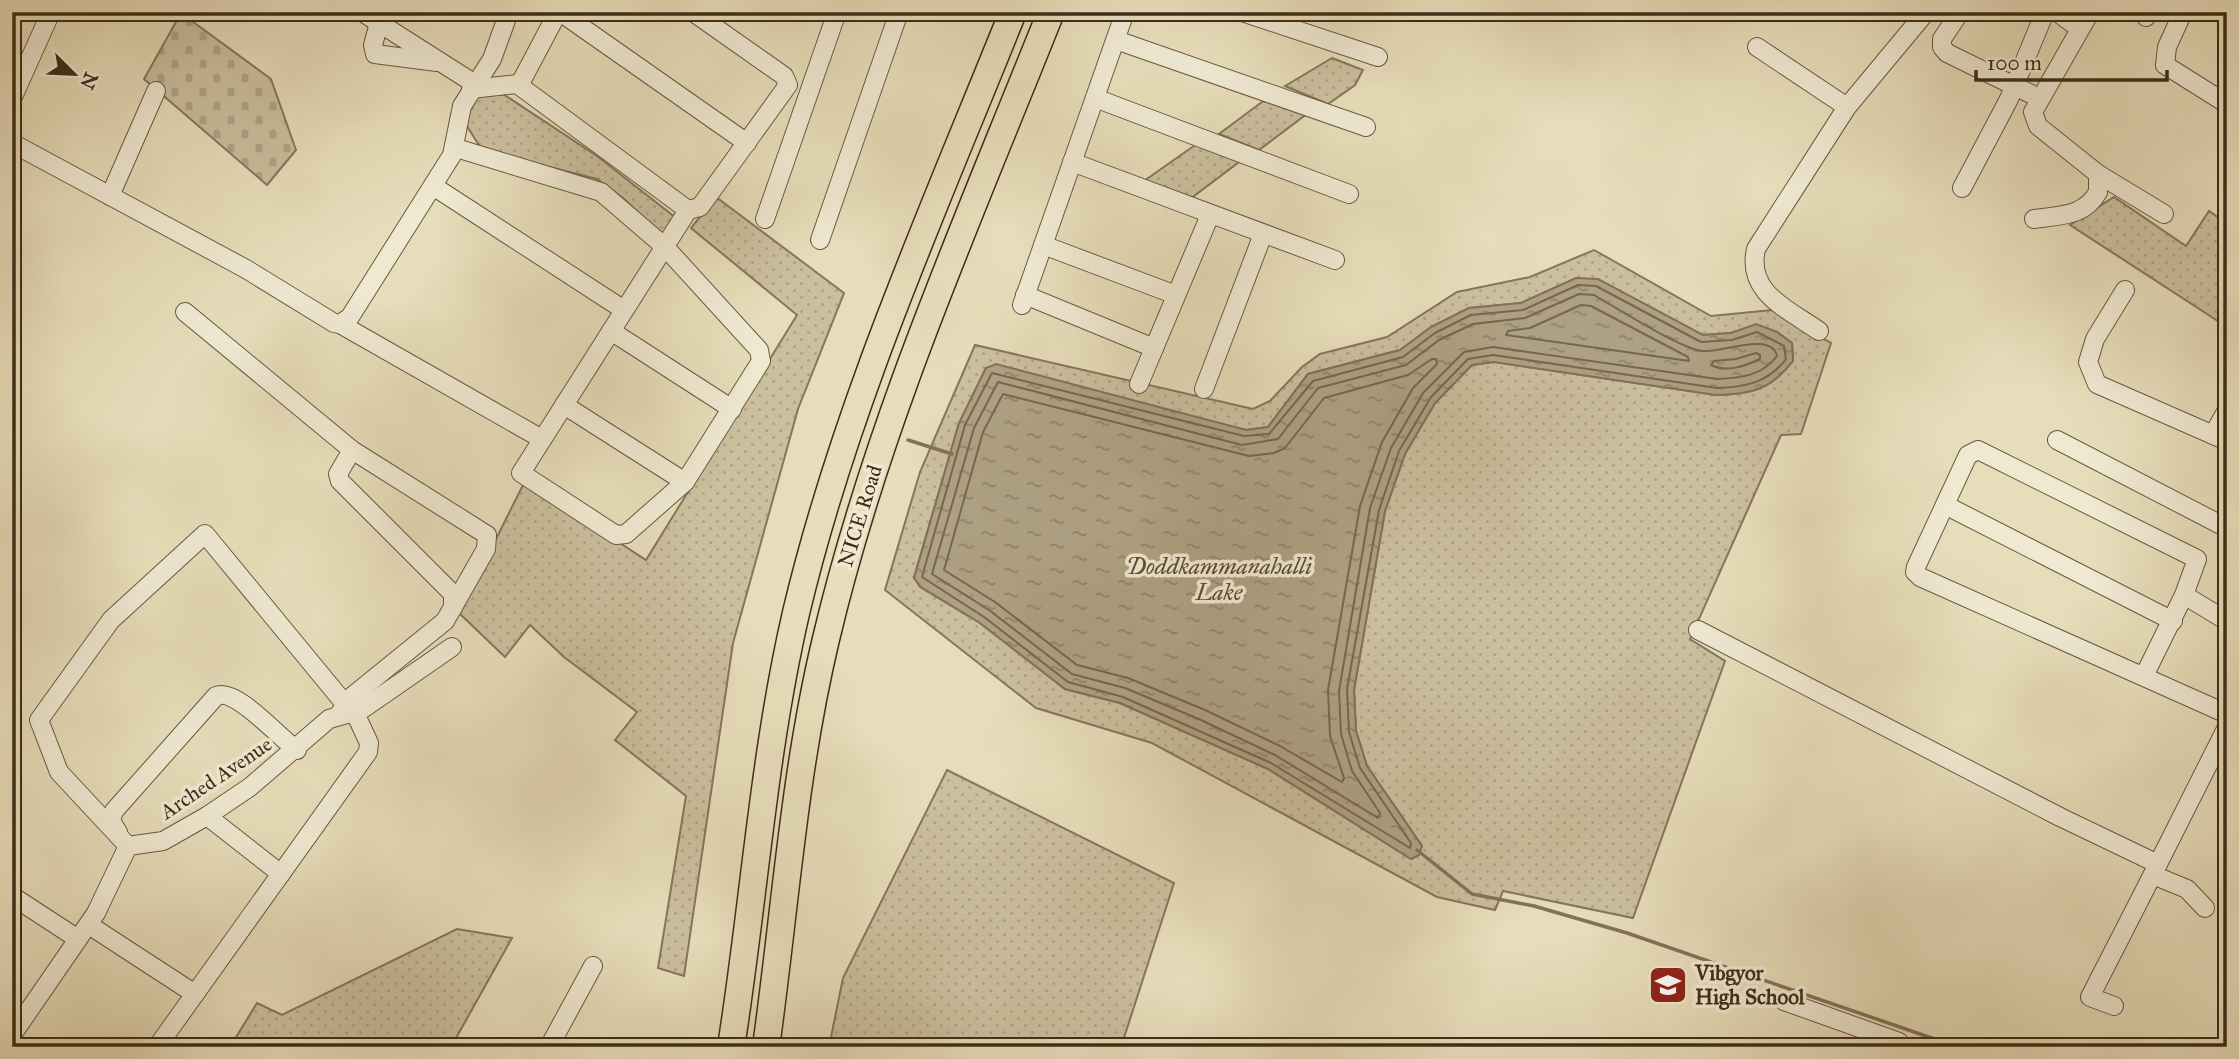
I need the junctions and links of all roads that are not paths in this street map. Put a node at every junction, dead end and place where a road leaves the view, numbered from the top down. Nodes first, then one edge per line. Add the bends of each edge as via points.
1 (51, 12) edge
2 (362, 12) edge
3 (509, 12) edge
4 (559, 12) edge
5 (693, 12) edge
6 (837, 12) edge
7 (899, 12) edge
8 (1013, 12) edge
9 (1051, 12) edge
10 (1125, 12) edge
11 (1241, 12) edge
12 (1926, 12) edge
13 (1960, 12) edge
14 (2045, 12) edge
15 (2057, 12) edge
16 (2183, 12) edge
17 (2220, 12) edge
18 (2227, 15) edge
19 (2086, 17) edge
20 (379, 23) junction
21 (1116, 40) junction
22 (1757, 47) dead end
23 (1378, 57) dead end
24 (442, 63) junction
25 (517, 84) junction
26 (473, 86) junction
27 (2014, 86) junction
28 (156, 92) dead end
29 (1095, 98) junction
30 (2039, 98) junction
31 (12, 99) edge
32 (2227, 104) edge
33 (1847, 107) junction
34 (1366, 127) dead end
35 (12, 143) edge
36 (747, 143) junction
37 (456, 148) junction
38 (1072, 162) junction
39 (2098, 174) junction
40 (433, 186) junction
41 (1962, 188) dead end
42 (1349, 194) dead end
43 (110, 196) junction
44 (688, 210) junction
45 (2164, 214) dead end
46 (1210, 215) junction
47 (765, 219) dead end
48 (2034, 219) dead end
49 (1263, 234) junction
50 (820, 240) dead end
51 (1043, 245) junction
52 (665, 247) junction
53 (1335, 260) dead end
54 (2125, 290) dead end
55 (1176, 295) junction
56 (624, 310) junction
57 (185, 312) dead end
58 (340, 324) junction
59 (611, 331) junction
60 (1819, 331) dead end
61 (1154, 348) junction
62 (1139, 384) dead end
63 (1204, 389) dead end
64 (564, 405) junction
65 (732, 409) junction
66 (2227, 410) edge
67 (2220, 438) edge
68 (542, 439) junction
69 (2057, 440) dead end
70 (352, 450) junction
71 (685, 482) junction
72 (1945, 505) junction
73 (2227, 528) edge
74 (2184, 595) junction
75 (453, 608) junction
76 (2173, 621) junction
77 (2227, 621) edge
78 (1698, 630) dead end
79 (452, 647) dead end
80 (2144, 676) junction
81 (346, 711) junction
82 (2227, 714) edge
83 (2227, 727) edge
84 (297, 750) junction
85 (207, 816) junction
86 (128, 846) junction
87 (2155, 869) junction
88 (281, 874) junction
89 (12, 896) edge
90 (2205, 908) dead end
91 (84, 932) junction
92 (593, 966) dead end
93 (195, 994) junction
94 (1784, 1001) dead end
95 (2114, 1006) dead end
96 (12, 1035) edge
97 (157, 1047) edge
98 (549, 1047) edge
99 (731, 1047) edge
100 (766, 1047) edge
101 (1902, 1047) edge

1 - 31 street
2 - 20 street
3 - 26 street via 492,59
4 - 25 street
4 - 36 street
5 - 36 street via 788,80 786,90
6 - 47 street
7 - 50 street
8 - 99 highway, NICE Road via 838,461 796,614 763,803
9 - 100 highway, NICE Road via 864,497 825,641 795,820
10 - 21 street
11 - 23 street
12 - 33 street
13 - 27 street via 1942,39 1942,47
14 - 27 street
15 - 19 street
16 - 32 street via 2167,47 2165,65
17 - 18 street
19 - 30 street
20 - 24 street
20 - 24 street via 375,54
21 - 29 street
21 - 34 street
22 - 33 street
24 - 26 street
25 - 26 street
25 - 44 street
26 - 37 street via 459,114
27 - 30 street
27 - 41 street
28 - 43 street
29 - 38 street
29 - 42 street
30 - 39 street via 2033,112 2038,127
33 - 60 street via 1755,249 1753,262 1762,290
35 - 43 street
36 - 44 street via 699,207
37 - 40 street
37 - 52 street via 601,192
38 - 46 street
38 - 51 street
39 - 45 street
39 - 48 street via 2098,191 2084,209
40 - 56 street
40 - 58 street via 350,317
43 - 58 street
44 - 52 street
46 - 49 street
46 - 55 street
49 - 53 street
49 - 63 street
51 - 55 street
51 - 61 street via 1023,300
52 - 56 street
52 - 65 street via 759,350 761,360
54 - 67 street via 2095,339 2088,362 2097,384
55 - 61 street
56 - 59 street
57 - 70 street
58 - 68 street
59 - 64 street
59 - 65 street
61 - 62 street
64 - 68 street
64 - 71 street
65 - 71 street
66 - 67 street
68 - 71 street via 521,473 616,535 626,534
69 - 73 street
70 - 75 street via 338,474 340,481 453,594
70 - 75 street, Arched Avenue via 487,535 486,549
72 - 74 street via 1968,455 1984,452 2197,559
72 - 76 street
72 - 80 street via 1916,566 1920,577
74 - 76 street
74 - 77 street
75 - 81 street, Arched Avenue via 445,621
76 - 80 street
78 - 87 street
79 - 81 street
80 - 82 street
81 - 84 street, Arched Avenue via 329,719
81 - 86 street via 205,534 111,620 39,720 58,772
81 - 88 street via 369,743 368,752
83 - 87 street
84 - 85 street, Arched Avenue
84 - 86 street via 239,699 227,693 216,696 114,811 111,821
85 - 86 street, Arched Avenue via 163,841
85 - 88 street
86 - 91 street
87 - 90 street via 2187,889
87 - 95 street via 2090,997
88 - 93 street
89 - 91 street
91 - 93 street
91 - 96 street
92 - 98 street
93 - 97 street
94 - 101 street via 1899,1042

